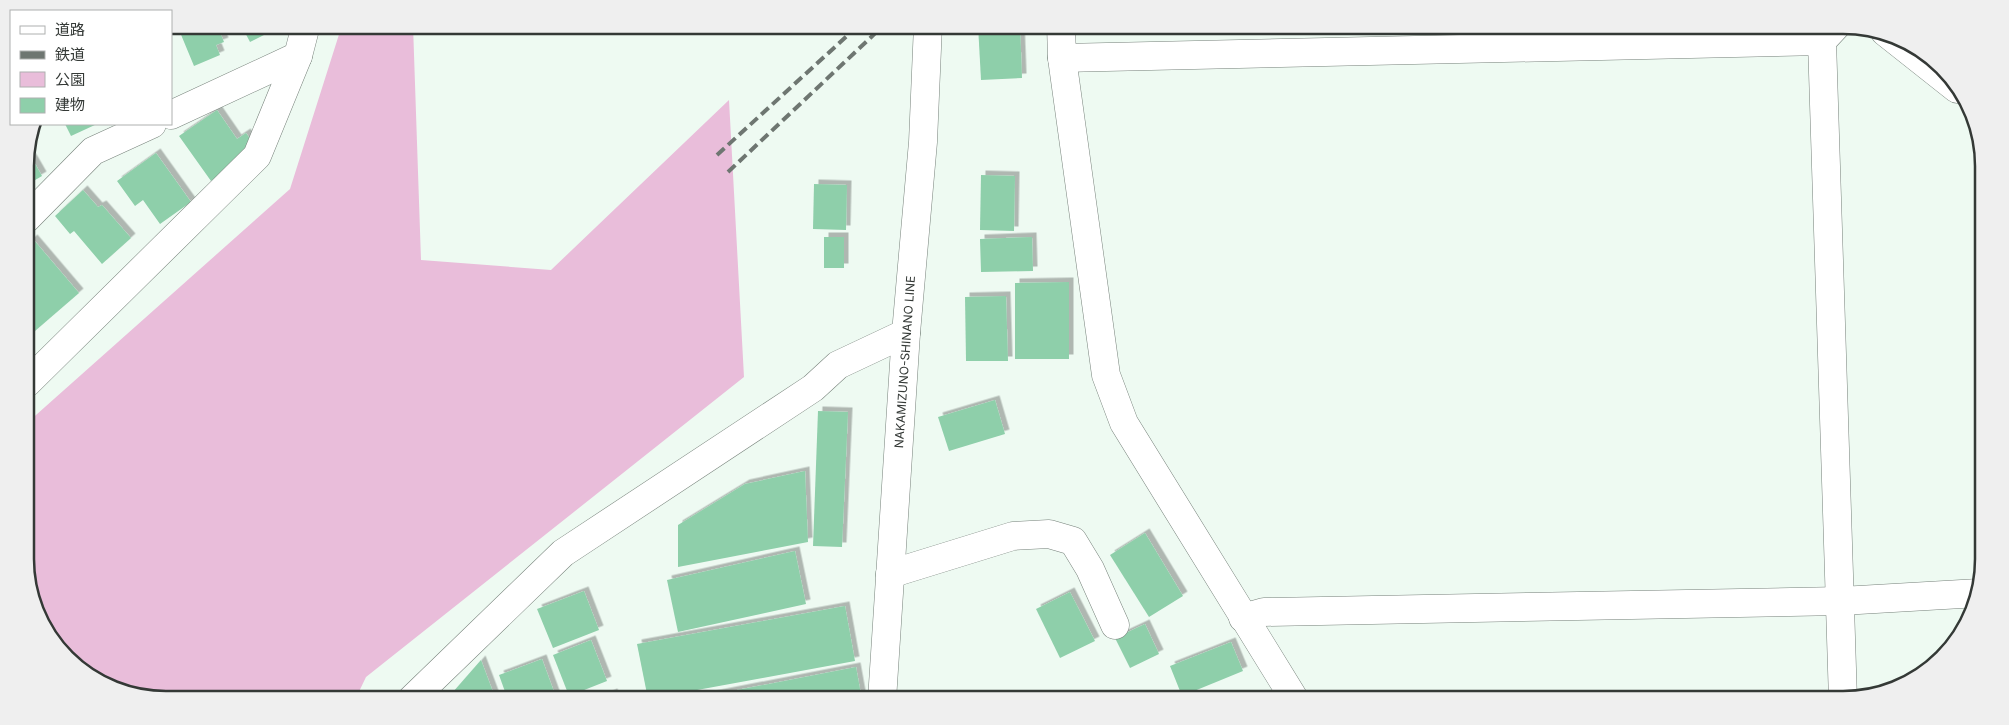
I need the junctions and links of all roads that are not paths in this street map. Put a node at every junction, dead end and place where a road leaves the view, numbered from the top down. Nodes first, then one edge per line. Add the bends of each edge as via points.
1 (304, 34) edge
2 (928, 34) edge
3 (1061, 34) edge
4 (1799, 34) edge
5 (1830, 34) edge
6 (1910, 52) edge
7 (298, 56) junction
8 (1062, 58) junction
9 (1940, 76) edge
10 (172, 115) edge
11 (150, 125) edge
12 (34, 212) edge
13 (906, 333) junction
14 (34, 371) edge
15 (890, 574) junction
16 (1971, 593) edge
17 (1841, 601) junction
18 (1243, 618) junction
19 (1115, 625) dead end
20 (420, 691) edge
21 (883, 691) edge
22 (1289, 691) edge
23 (1843, 691) edge

1 - 7 street
2 - 13 street, NAKAMIZUNO-SHINANO LINE via 923,142
3 - 8 street
4 - 8 street
5 - 17 street
6 - 9 street
7 - 10 street
7 - 14 street via 257,156
8 - 18 street via 1106,375 1124,423
11 - 12 street via 93,151
13 - 15 street, NAKAMIZUNO-SHINANO LINE
13 - 20 street via 838,365 813,388 563,553
15 - 19 street via 1013,536 1050,534 1073,542 1090,569
15 - 21 street, NAKAMIZUNO-SHINANO LINE
16 - 17 street
17 - 18 street via 1264,612
17 - 23 street
18 - 22 street

